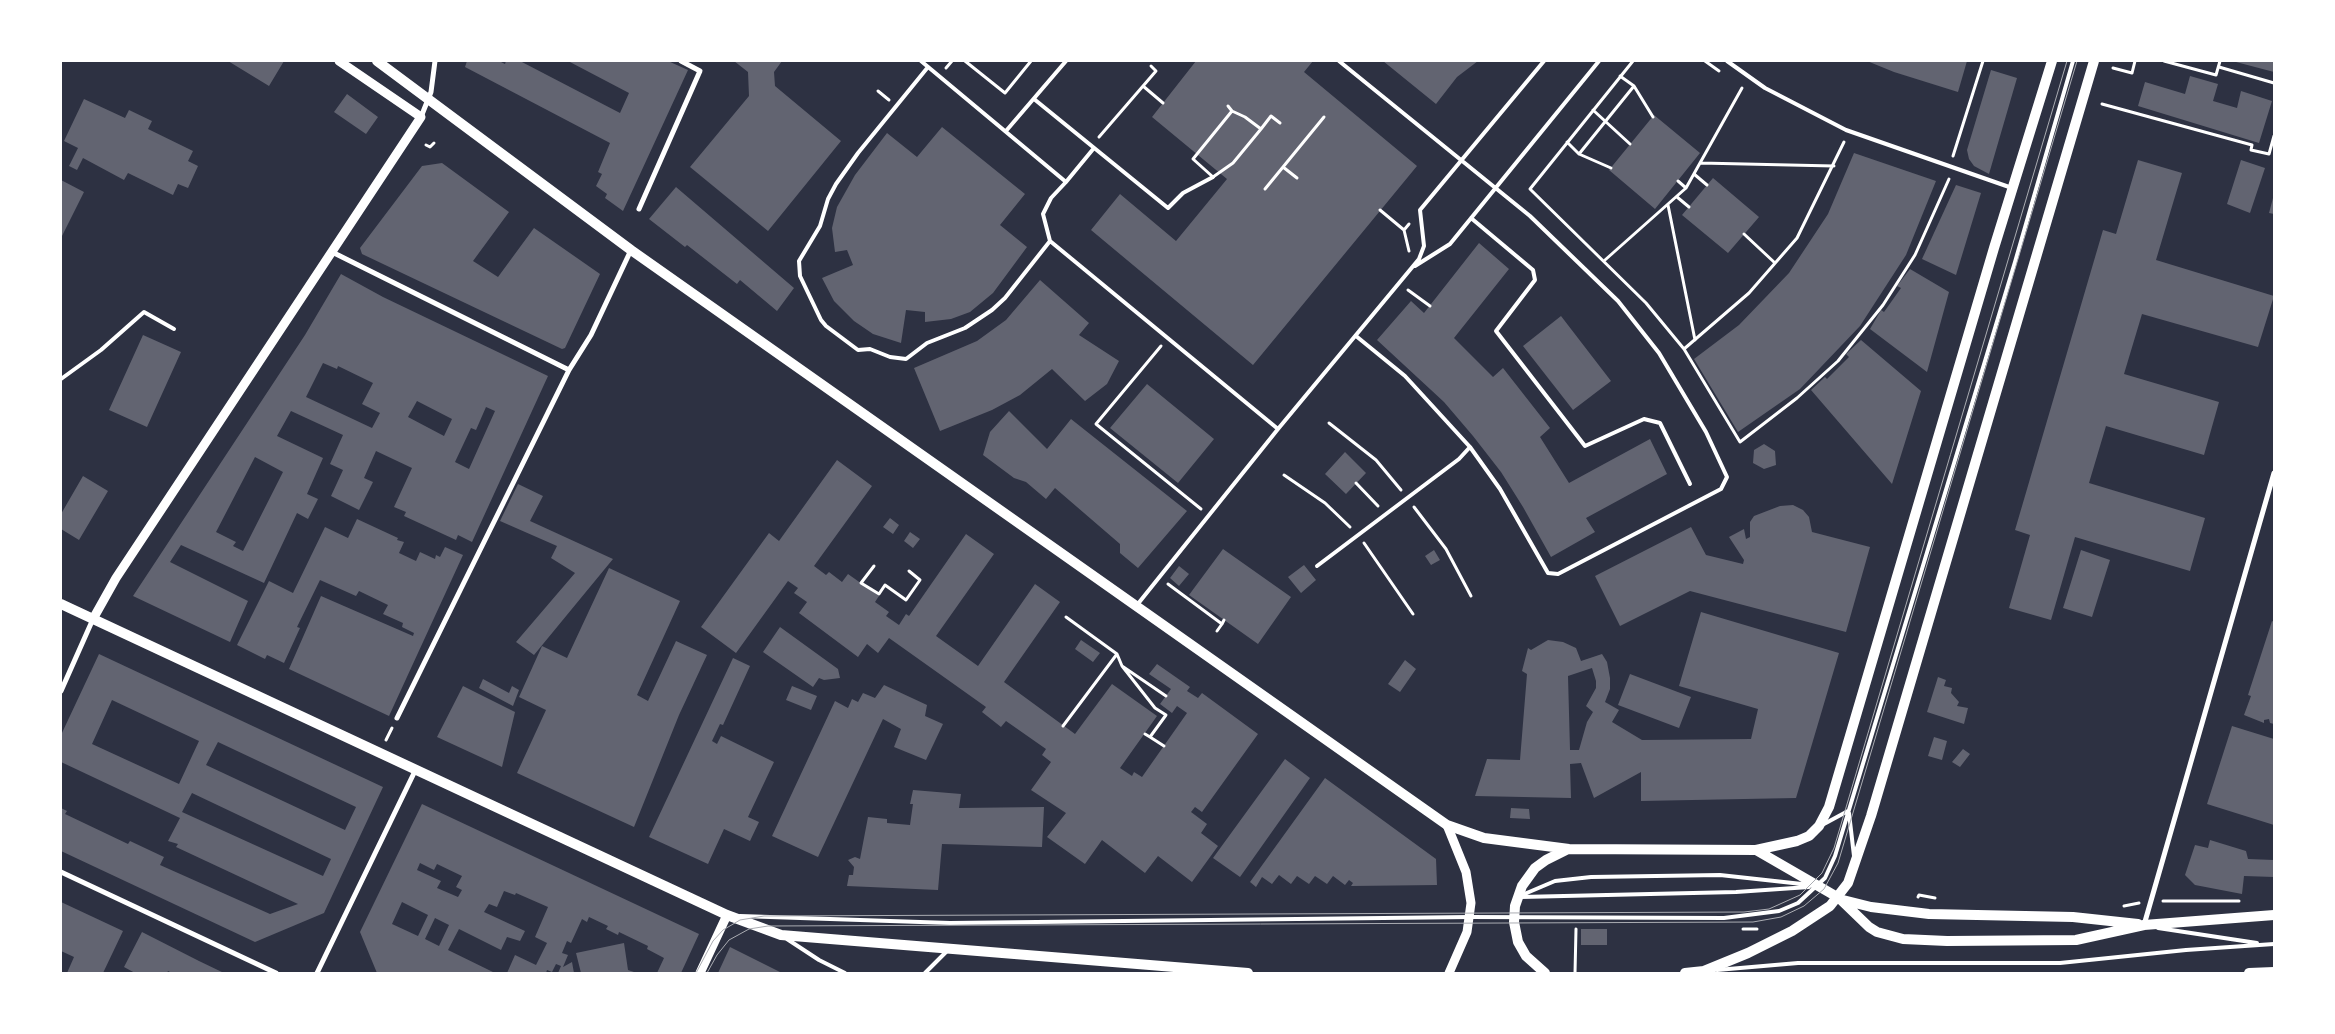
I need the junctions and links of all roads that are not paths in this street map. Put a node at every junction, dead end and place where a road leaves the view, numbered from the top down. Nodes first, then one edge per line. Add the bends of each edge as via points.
1 (340, 61) edge
2 (435, 61) edge
3 (681, 61) edge
4 (921, 61) edge
5 (1066, 61) edge
6 (1339, 61) edge
7 (1544, 61) edge
8 (1599, 61) edge
9 (1727, 61) edge
10 (2052, 61) edge
11 (2073, 61) edge
12 (2094, 61) edge
13 (380, 62) edge
14 (928, 67) junction
15 (429, 99) junction
16 (1034, 99) junction
17 (421, 117) junction
18 (1006, 131) junction
19 (1092, 147) junction
20 (1460, 161) junction
21 (1213, 178) road end
22 (1066, 182) junction
23 (1495, 189) junction
24 (2014, 189) junction
25 (638, 209) dead end
26 (1471, 218) junction
27 (1050, 241) junction
28 (631, 250) junction
29 (332, 252) junction
30 (1413, 268) junction
31 (174, 329) dead end
32 (1356, 336) junction
33 (569, 370) junction
34 (61, 379) edge
35 (1278, 429) junction
36 (1470, 447) junction
37 (2274, 473) edge
38 (1690, 484) dead end
39 (1317, 566) dead end
40 (61, 604) edge
41 (1136, 606) junction
42 (93, 619) junction
43 (61, 691) edge
44 (397, 718) road end
45 (415, 771) junction
46 (1848, 811) junction
47 (1447, 825) junction
48 (1819, 826) junction
49 (1569, 849) junction
50 (1756, 850) junction
51 (1855, 864) junction
52 (61, 872) edge
53 (1818, 886) junction
54 (1518, 897) junction
55 (1838, 898) junction
56 (727, 915) junction
57 (2274, 915) edge
58 (1470, 918) junction
59 (1515, 918) junction
60 (2144, 925) junction
61 (781, 935) junction
62 (2266, 944) junction
63 (2274, 944) edge
64 (948, 950) junction
65 (1707, 972) edge
66 (2274, 972) edge
67 (276, 973) edge
68 (317, 973) edge
69 (700, 973) edge
70 (845, 973) edge
71 (925, 973) edge
72 (1248, 973) edge
73 (1449, 973) edge
74 (1545, 973) edge
75 (1685, 973) edge
76 (2249, 973) edge

1 - 17 street
2 - 15 street
3 - 25 street via 700,71
4 - 14 lane
5 - 16 lane
6 - 20 lane
7 - 20 lane
8 - 23 lane
9 - 24 lane via 1765,88 1846,130
10 - 24 main road
11 - 46 lane
12 - 51 main road
13 - 15 main road
14 - 18 lane
14 - 27 lane via 836,184 820,226 799,262 800,276 821,320 858,350 870,349 906,359 926,343 965,328 992,310
15 - 17 street
15 - 28 main road
16 - 18 lane
16 - 19 lane
17 - 29 street
18 - 22 lane
19 - 21 lane via 1168,208 1183,192
19 - 22 lane
20 - 23 lane
20 - 30 lane via 1420,210 1424,246
22 - 27 lane via 1043,214
23 - 26 lane
23 - 36 lane via 1530,216 1618,301 1659,353 1706,432 1727,477 1722,489 1558,574 1548,573 1500,488
24 - 48 main road via 1834,791
26 - 30 lane via 1450,244
26 - 38 lane via 1533,270 1534,280 1496,331 1585,446 1644,419 1660,423
27 - 35 lane
28 - 33 street via 592,336
28 - 41 main road
29 - 33 street
29 - 42 street via 116,578
30 - 32 lane
31 - 34 lane via 144,312 101,350
32 - 35 lane
32 - 36 lane via 1405,376
33 - 44 street
35 - 41 lane
36 - 39 lane via 1460,459
37 - 60 street
40 - 42 main road
41 - 47 main road
42 - 43 street
42 - 45 main road
45 - 56 main road
45 - 68 street
46 - 48 lane
46 - 51 lane
46 - 53 lane via 1832,865
47 - 49 main road via 1484,838
47 - 58 street via 1467,877
48 - 50 main road via 1809,836 1797,841
49 - 50 main road
49 - 54 main road via 1535,868
50 - 53 main road
51 - 55 main road
52 - 67 street
53 - 54 lane via 1736,892
53 - 54 lane via 1720,875 1584,877 1555,881
53 - 55 main road
53 - 59 lane via 1798,903 1764,914 1724,918
54 - 59 main road
55 - 60 main road via 1871,907 1929,914 2073,917
55 - 60 main road via 1877,932 1904,939 2045,942 2076,940
55 - 65 main road via 1822,913 1792,931
56 - 58 lane via 950,923
56 - 61 main road
56 - 69 street
57 - 60 main road
58 - 59 lane
58 - 73 street via 1464,941
59 - 74 main road via 1516,935 1522,950
60 - 62 lane
61 - 64 main road
61 - 70 lane
62 - 63 lane
62 - 65 lane via 2060,963 1798,963
64 - 71 lane
64 - 72 main road
65 - 75 main road
66 - 76 main road

